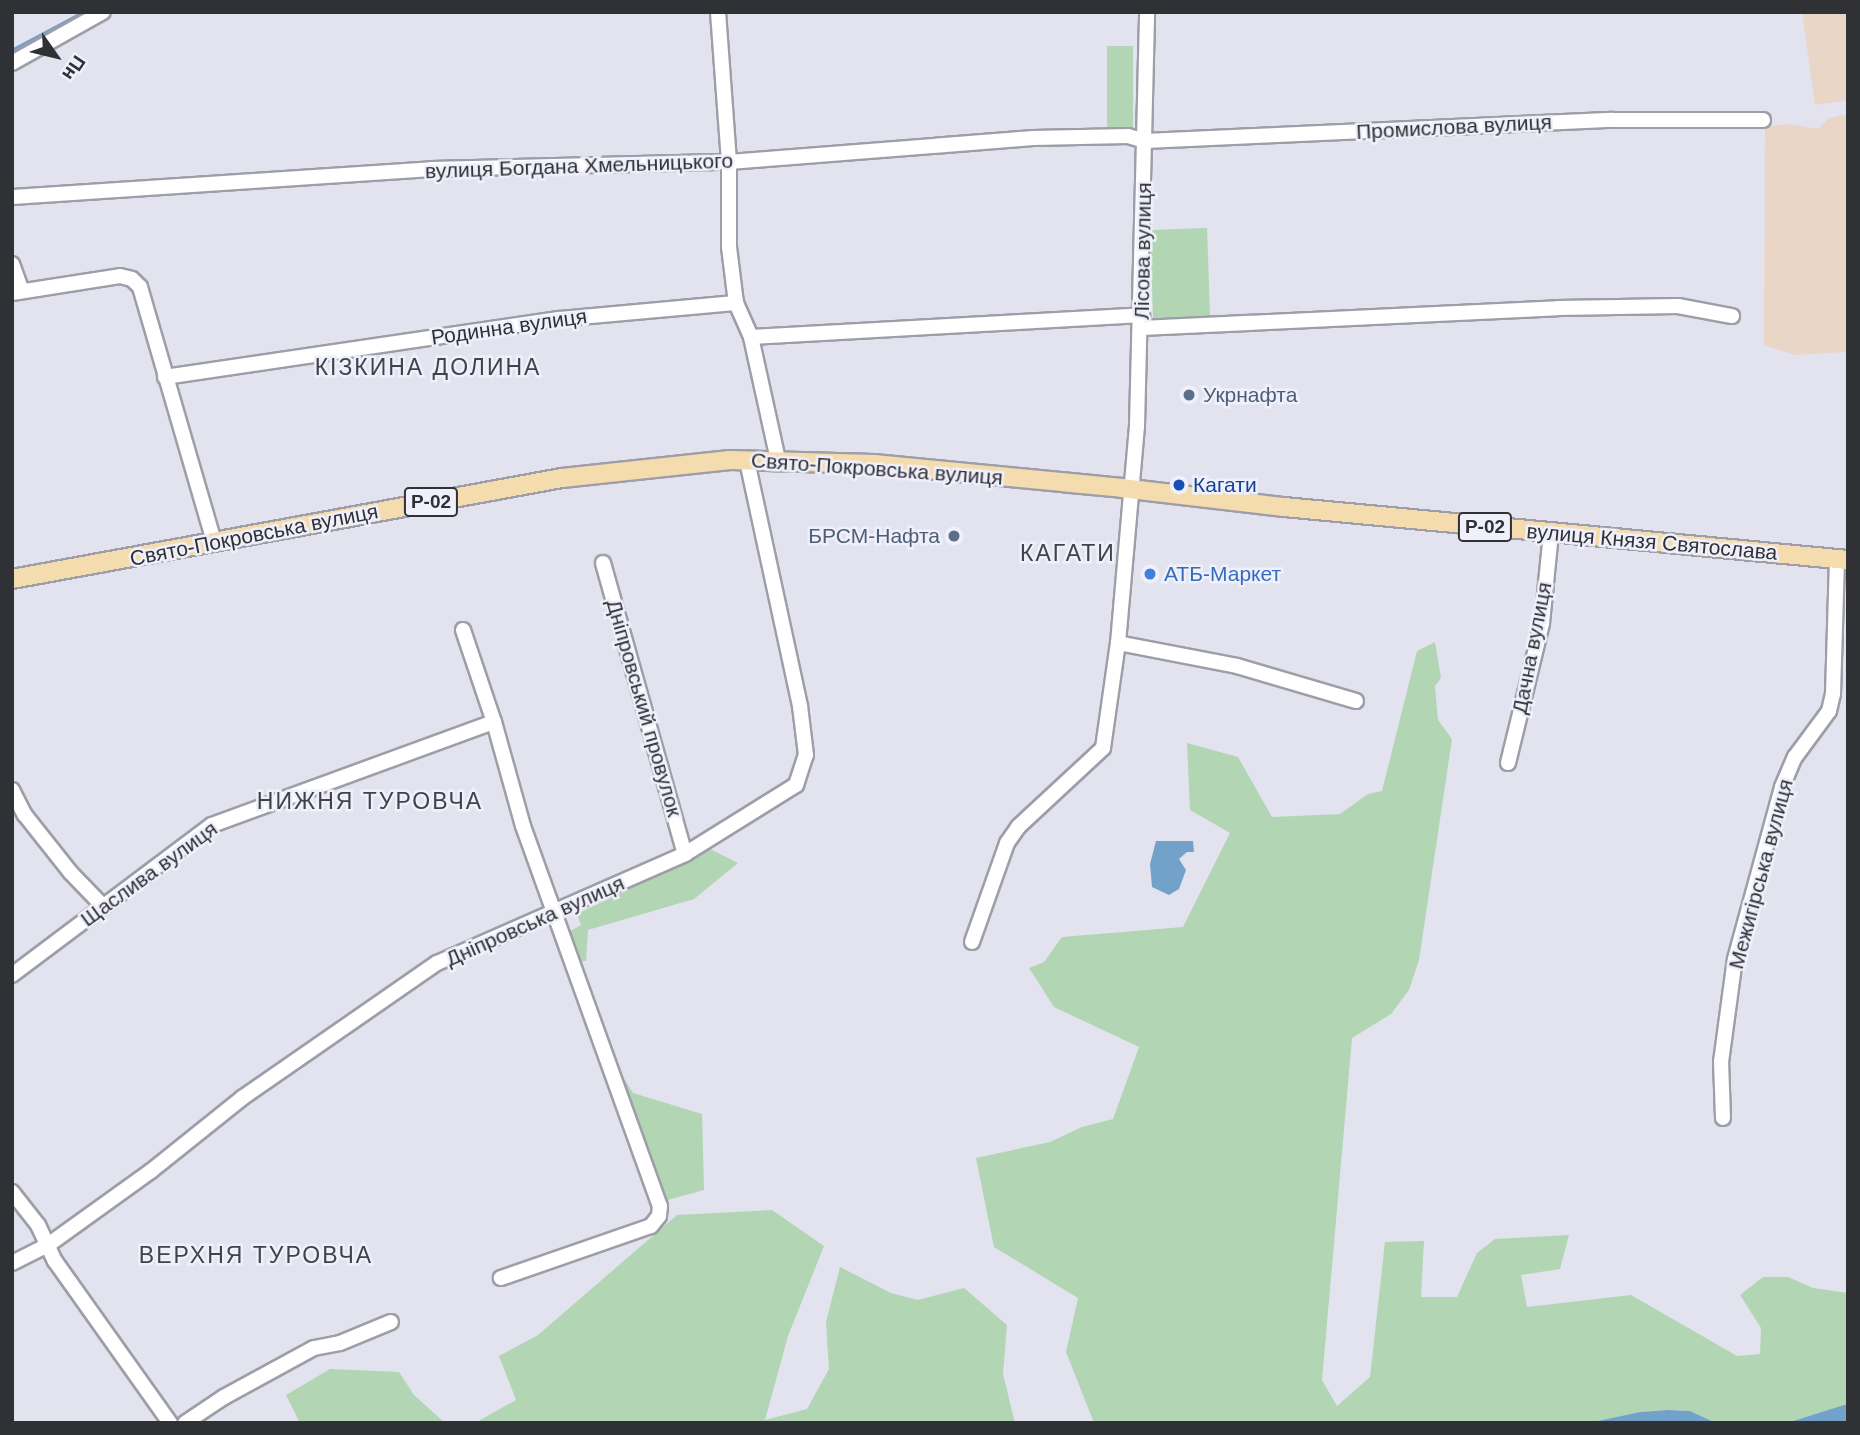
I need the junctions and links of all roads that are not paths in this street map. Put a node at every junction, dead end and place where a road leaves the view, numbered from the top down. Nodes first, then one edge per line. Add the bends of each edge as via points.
1 (103, 12) edge
2 (718, 12) edge
3 (1147, 12) edge
4 (12, 63) edge
5 (1763, 120) dead end
6 (1145, 141) junction
7 (729, 162) junction
8 (12, 197) edge
9 (12, 264) edge
10 (17, 292) edge
11 (736, 303) junction
12 (1732, 316) dead end
13 (1141, 321) junction
14 (751, 337) junction
15 (165, 377) junction
16 (747, 460) junction
17 (778, 460) junction
18 (1126, 488) junction
19 (1551, 533) junction
20 (214, 542) junction
21 (1843, 559) edge
22 (603, 563) dead end
23 (12, 579) edge
24 (463, 630) dead end
25 (1118, 643) junction
26 (1356, 701) dead end
27 (494, 722) junction
28 (1508, 763) dead end
29 (12, 790) edge
30 (685, 854) junction
31 (103, 906) junction
32 (555, 913) junction
33 (972, 942) dead end
34 (12, 975) edge
35 (1723, 1118) dead end
36 (12, 1192) edge
37 (48, 1245) junction
38 (12, 1263) edge
39 (501, 1278) dead end
40 (391, 1322) dead end
41 (170, 1423) edge
42 (185, 1423) edge

1 - 4 street
2 - 7 street
3 - 6 street, Лісова вулиця
5 - 6 street, Промислова вулиця via 1613,120
6 - 7 street, вулиця Богдана Хмельницького via 1128,136 1033,138
6 - 13 street, Лісова вулиця
7 - 8 street, вулиця Богдана Хмельницького via 432,169
7 - 11 street via 729,247
9 - 10 street
10 - 15 street via 120,276 132,279 140,287
11 - 14 street
11 - 15 street, Родинна вулиця via 559,319
12 - 13 street via 1678,306
13 - 14 street
13 - 18 street, Лісова вулиця via 1137,426
14 - 17 street
15 - 20 street
16 - 17 main road, Свято-Покровська вулиця / Р-02
16 - 20 main road, Свято-Покровська вулиця / Р-02 via 562,478
16 - 30 street, Дніпровська вулиця via 793,669 806,755 801,778 785,793
17 - 18 main road, Свято-Покровська вулиця / Р-02 via 874,464
18 - 19 main road, вулиця Князя Святослава / Р-02
18 - 25 street, Лісова вулиця
19 - 21 main road, вулиця Князя Святослава / Р-02
19 - 28 street, Дачна вулиця via 1542,622
20 - 23 main road, Свято-Покровська вулиця / Р-02
21 - 35 street, Межигірська вулиця via 1829,711 1795,757 1783,788 1735,960 1721,1062
22 - 30 street, Дніпровський провулок
24 - 27 street
25 - 26 street via 1237,666
25 - 33 street, Лісова вулиця via 1103,748 1018,827 1007,843
27 - 31 street, Щаслива вулиця via 212,825
27 - 32 street via 523,826
29 - 31 street via 71,873
30 - 32 street, Дніпровська вулиця
31 - 34 street, Щаслива вулиця
32 - 37 street, Дніпровська вулиця via 438,963 242,1098
32 - 39 street via 660,1206 659,1216 651,1226
36 - 37 street
37 - 38 street, Дніпровська вулиця
37 - 41 street
40 - 42 street via 340,1343 314,1348

